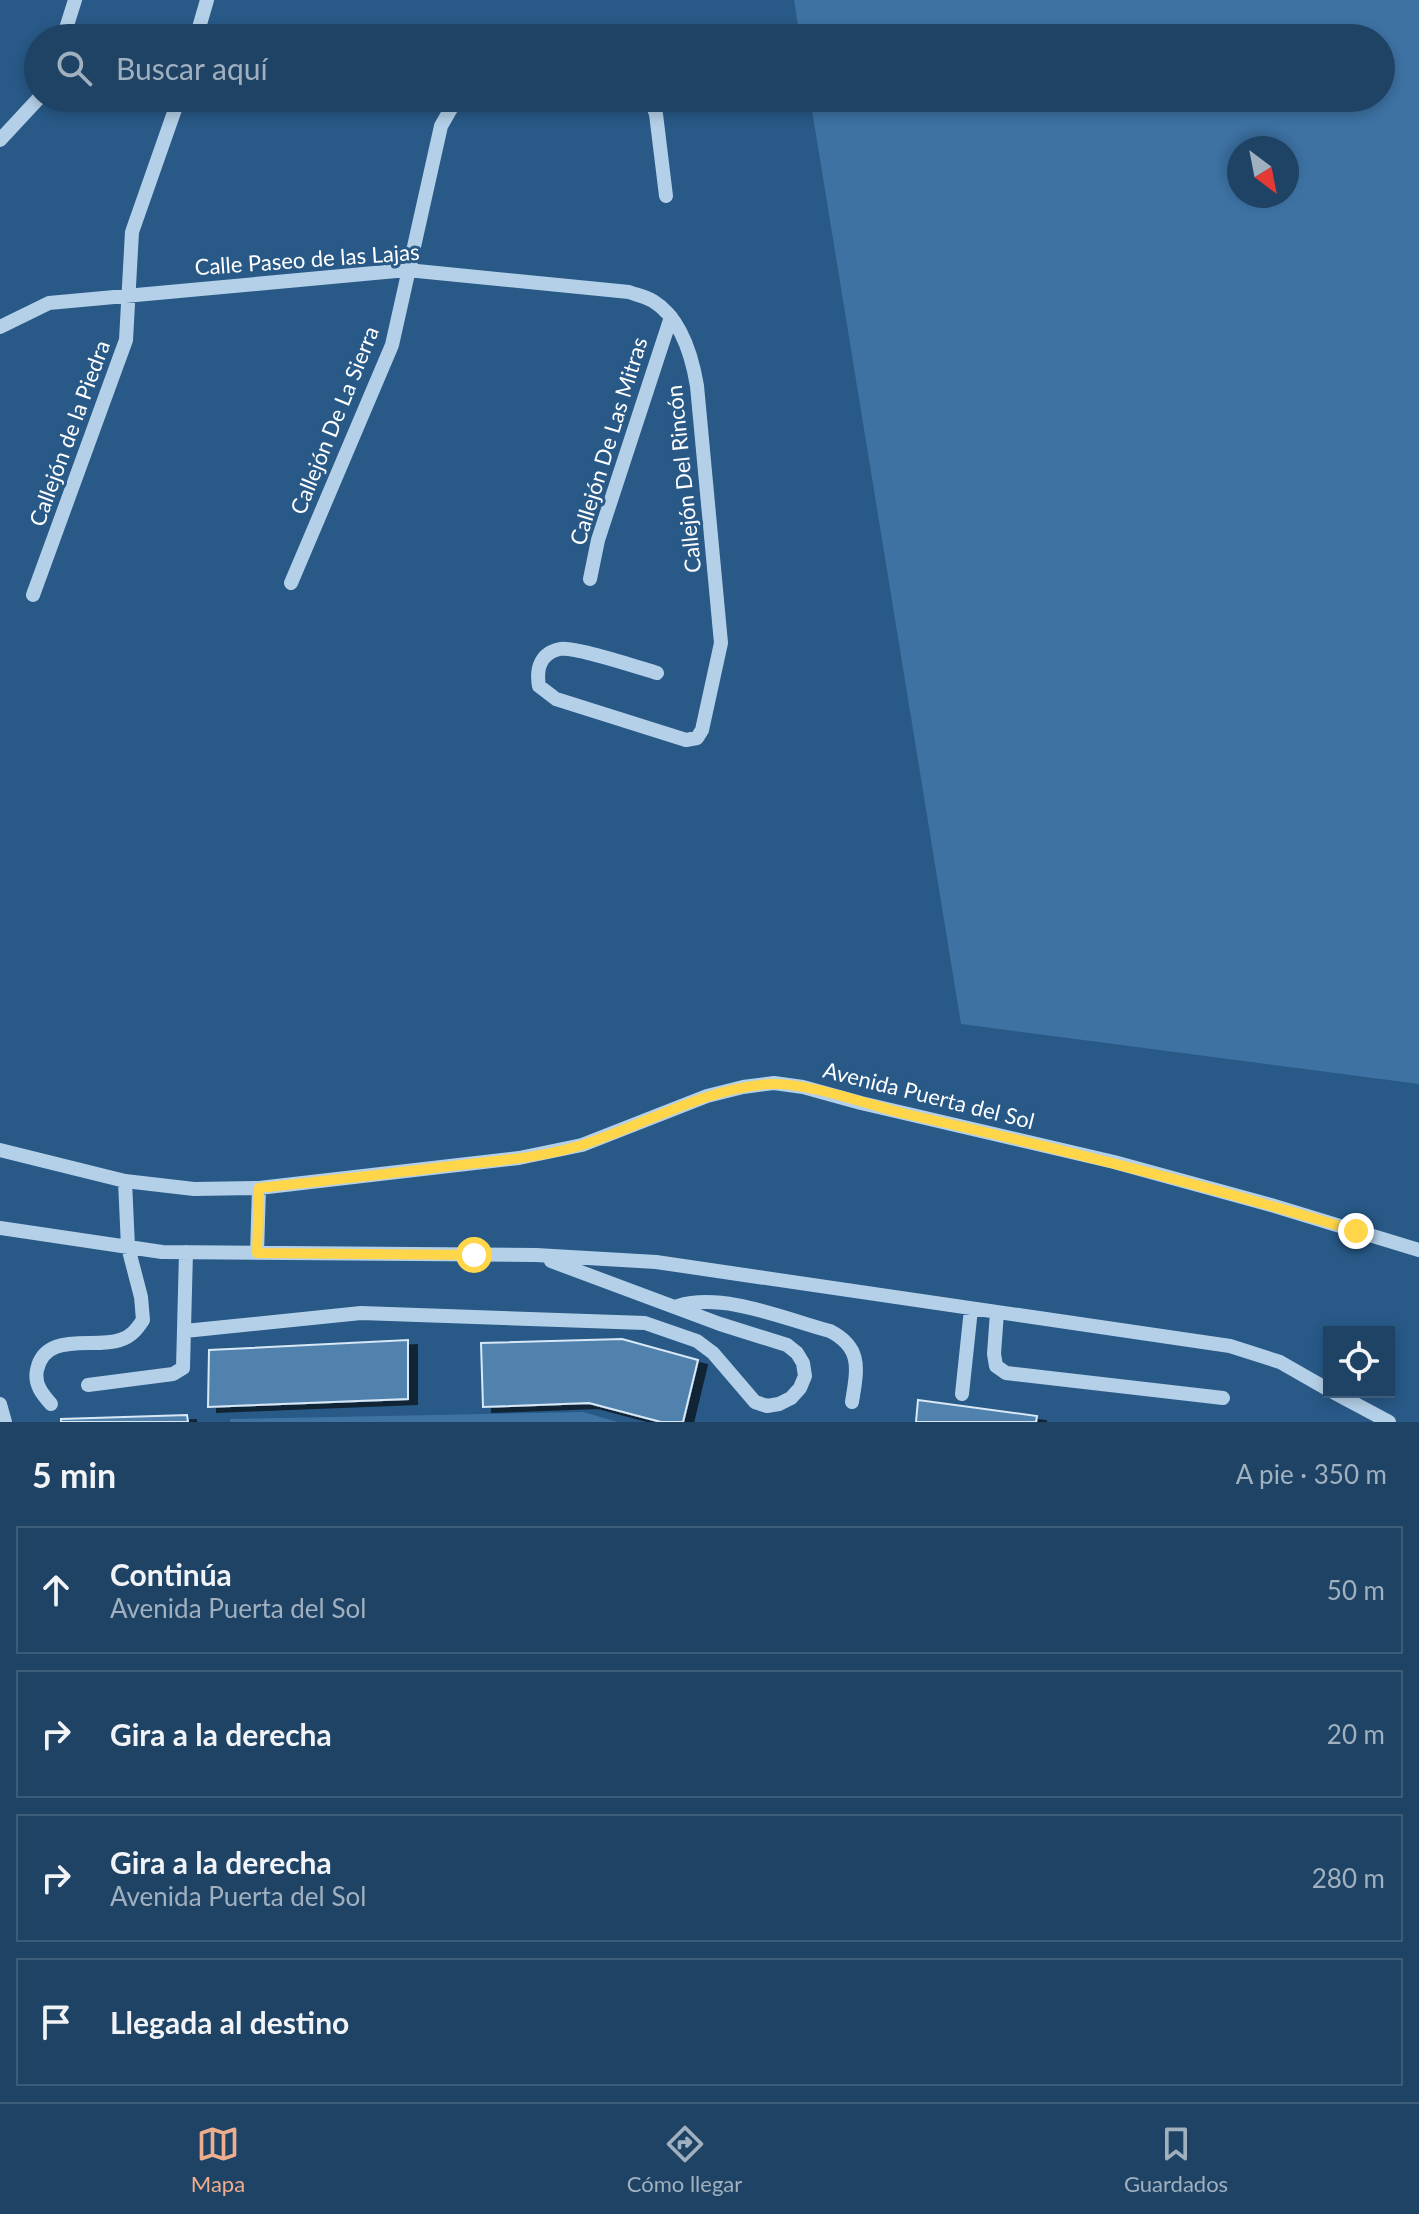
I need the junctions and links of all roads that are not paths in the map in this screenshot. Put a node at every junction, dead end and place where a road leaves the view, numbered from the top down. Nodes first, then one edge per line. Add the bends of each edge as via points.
1 (75, 0) edge
2 (207, 0) edge
3 (67, 24) edge
4 (200, 24) edge
5 (26, 112) edge
6 (174, 112) edge
7 (449, 112) edge
8 (655, 112) edge
9 (0, 140) edge
10 (666, 196) dead end
11 (407, 270) junction
12 (129, 296) junction
13 (671, 317) junction
14 (0, 327) edge
15 (590, 579) dead end
16 (291, 583) dead end
17 (33, 595) dead end
18 (657, 673) dead end
19 (0, 1150) edge
20 (125, 1181) junction
21 (259, 1188) junction
22 (0, 1228) edge
23 (15, 1230) junction
24 (0, 1237) edge
25 (128, 1247) junction
26 (1419, 1250) edge
27 (186, 1252) junction
28 (257, 1253) junction
29 (536, 1255) junction
30 (678, 1307) junction
31 (971, 1309) junction
32 (997, 1312) junction
33 (185, 1331) junction
34 (88, 1385) dead end
35 (1323, 1386) edge
36 (962, 1394) dead end
37 (1223, 1398) dead end
38 (1344, 1398) edge
39 (852, 1402) dead end
40 (0, 1404) edge
41 (51, 1404) dead end
42 (5, 1422) edge
43 (1389, 1422) edge

1 - 3 street
2 - 4 street
5 - 9 street
6 - 12 street, Callejón de la Piedra via 132,232
7 - 11 street via 441,126
8 - 10 street
11 - 12 street, Calle Paseo de las Lajas
11 - 13 street, Calle Paseo de las Lajas via 629,292 654,301
11 - 16 street, Callejón De La Sierra via 392,345
12 - 14 street, Calle Paseo de las Lajas via 49,303
12 - 17 street, Callejón de la Piedra via 126,340
13 - 15 street, Callejón De Las Mitras
13 - 18 street, Callejón Del Rincón via 693,362 697,386 721,643 702,730 697,738 686,740 556,699 539,686 537,670 546,655 563,648
19 - 20 street, Avenida Puerta del Sol
20 - 21 street, Avenida Puerta del Sol via 194,1189
20 - 25 street
21 - 26 street, Avenida Puerta del Sol via 519,1158 582,1145 707,1096 774,1083 1114,1162
21 - 28 street
22 - 23 street
23 - 24 street
23 - 25 street
25 - 27 street
25 - 41 street via 143,1320 137,1330 117,1341 64,1344 44,1355 36,1380
27 - 28 street
27 - 33 street
28 - 29 street
29 - 30 street
29 - 31 street via 656,1262
30 - 33 street via 787,1345 803,1363 800,1388 779,1404 755,1402 697,1341 645,1323 361,1313
30 - 39 street via 725,1303 841,1337 855,1357
31 - 32 street
31 - 36 street
32 - 35 street via 1230,1346 1280,1362
32 - 37 street via 994,1354 996,1366 1006,1373
33 - 34 street via 179,1371
38 - 43 street
40 - 42 street

